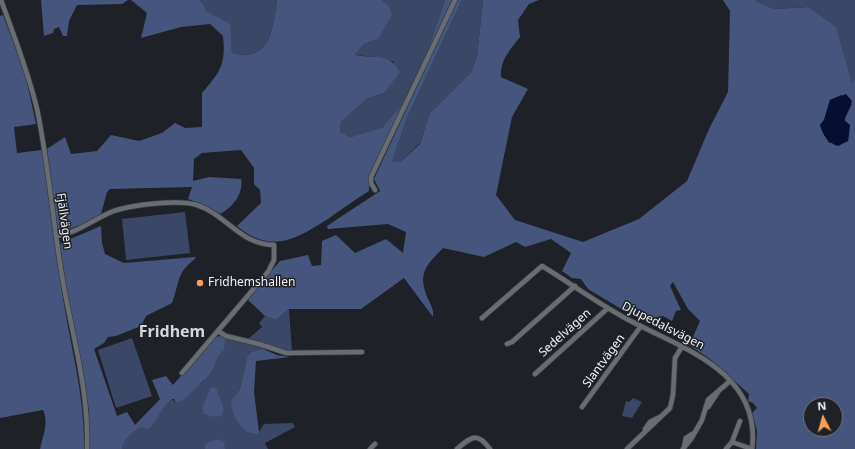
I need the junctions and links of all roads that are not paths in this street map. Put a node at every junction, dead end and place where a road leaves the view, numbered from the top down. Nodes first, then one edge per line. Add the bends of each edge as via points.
1 (1, 0) edge
2 (455, 0) edge
3 (374, 190) dead end
4 (56, 236) junction
5 (574, 286) junction
6 (608, 308) junction
7 (482, 318) dead end
8 (641, 326) junction
9 (218, 331) junction
10 (507, 344) dead end
11 (683, 345) junction
12 (362, 352) dead end
13 (182, 373) dead end
14 (535, 374) dead end
15 (730, 381) junction
16 (582, 407) dead end
17 (740, 421) dead end
18 (732, 442) junction
19 (375, 444) dead end
20 (626, 448) edge
21 (87, 449) edge
22 (370, 449) edge
23 (457, 449) edge
24 (490, 449) edge
25 (683, 449) edge
26 (726, 449) edge
27 (752, 449) edge

1 - 4 street, Fjällvägen via 19,48 37,110
2 - 3 street via 371,177
4 - 9 street via 77,231 116,210 185,203 209,210 244,238 274,245 274,260 270,268
4 - 21 street, Fjällvägen via 84,392
5 - 6 street, Djupedalsvägen
5 - 7 street, Djupedalsvägen via 542,266
5 - 10 street
6 - 8 street, Djupedalsvägen
6 - 14 street, Sedelvägen
8 - 11 street, Djupedalsvägen
8 - 16 street, Slantvägen
9 - 12 street via 226,336 286,353
9 - 13 street
11 - 15 street, Djupedalsvägen via 708,360
11 - 20 street via 675,366 672,404
15 - 25 street via 719,390
15 - 27 street, Djupedalsvägen via 748,411 752,429
17 - 18 street
18 - 26 street
18 - 27 street
19 - 22 street
23 - 24 street via 474,437 481,439

